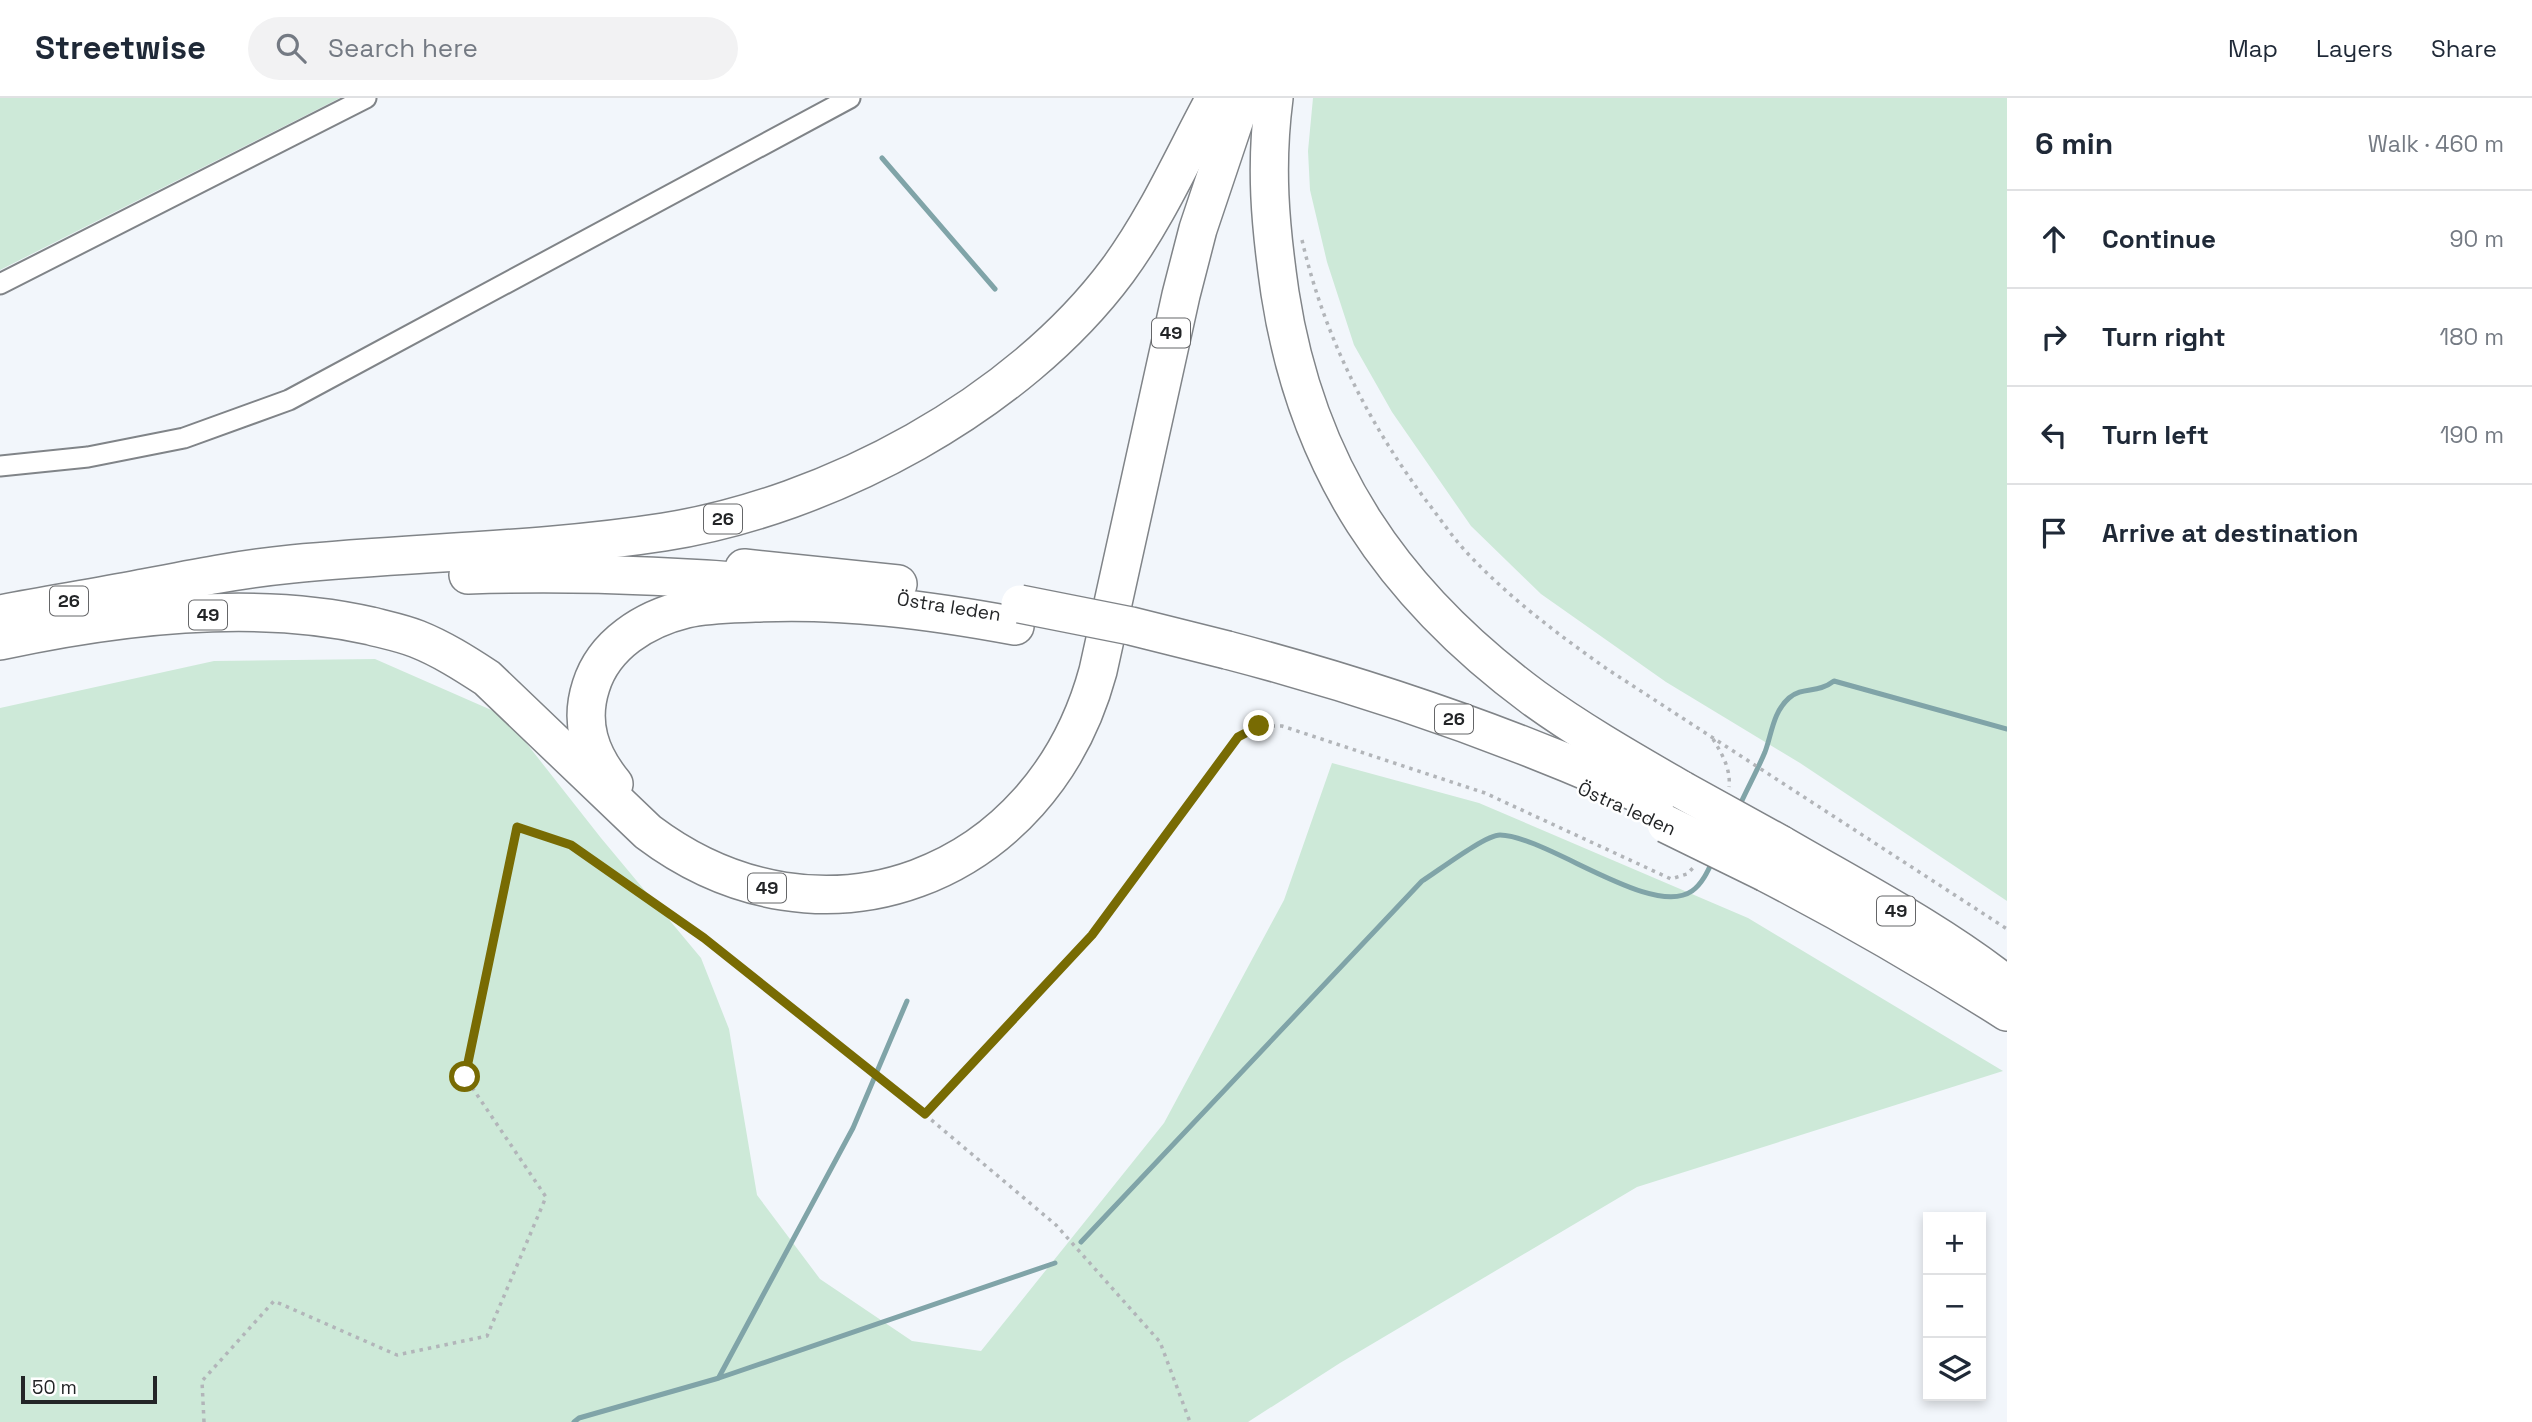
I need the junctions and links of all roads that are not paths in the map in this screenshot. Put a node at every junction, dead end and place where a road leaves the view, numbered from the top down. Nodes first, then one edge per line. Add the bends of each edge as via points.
1 (366, 98) edge
2 (850, 98) edge
3 (1215, 98) edge
4 (1231, 98) edge
5 (1242, 98) edge
6 (1274, 98) edge
7 (0, 285) edge
8 (0, 466) edge
9 (139, 589) junction
10 (0, 614) edge
11 (1017, 616) junction
12 (0, 631) edge
13 (0, 641) edge
14 (1674, 808) junction
15 (1773, 858) junction
16 (2007, 987) edge
17 (2007, 1012) edge

1 - 7 street
2 - 8 street via 289,400 184,438 88,457
3 - 9 highway, 26 via 1152,218 1118,270 1077,318 1036,359 983,401 864,468 802,495 667,531 482,552 290,564
4 - 11 highway, 49 via 1169,296 1081,690 1054,750 1017,800 974,836 923,864 852,882 784,880 714,859 667,832 611,782 586,734 589,691 607,654 646,624 687,609 842,603
5 - 13 highway, 49 via 1194,242 1098,671 1082,722 1042,787 1006,827 927,876 889,887 808,894 772,890 705,869 648,832 487,678 415,638 386,630 316,617 232,614 96,623
6 - 14 highway via 1268,197 1287,335 1308,408 1349,497 1378,545 1454,631 1494,667 1597,740
9 - 10 highway, 26
9 - 11 highway, 26 via 349,569 573,560 827,575
11 - 12 highway, Östra leden / 26 via 882,595 709,579 604,574 454,576 298,585 127,607
11 - 14 highway, 26, bridge via 1143,629 1223,657 1332,679 1490,732
14 - 15 highway, Östra leden / 26
15 - 16 highway, Östra leden / 26
15 - 17 highway, Östra leden / 26

